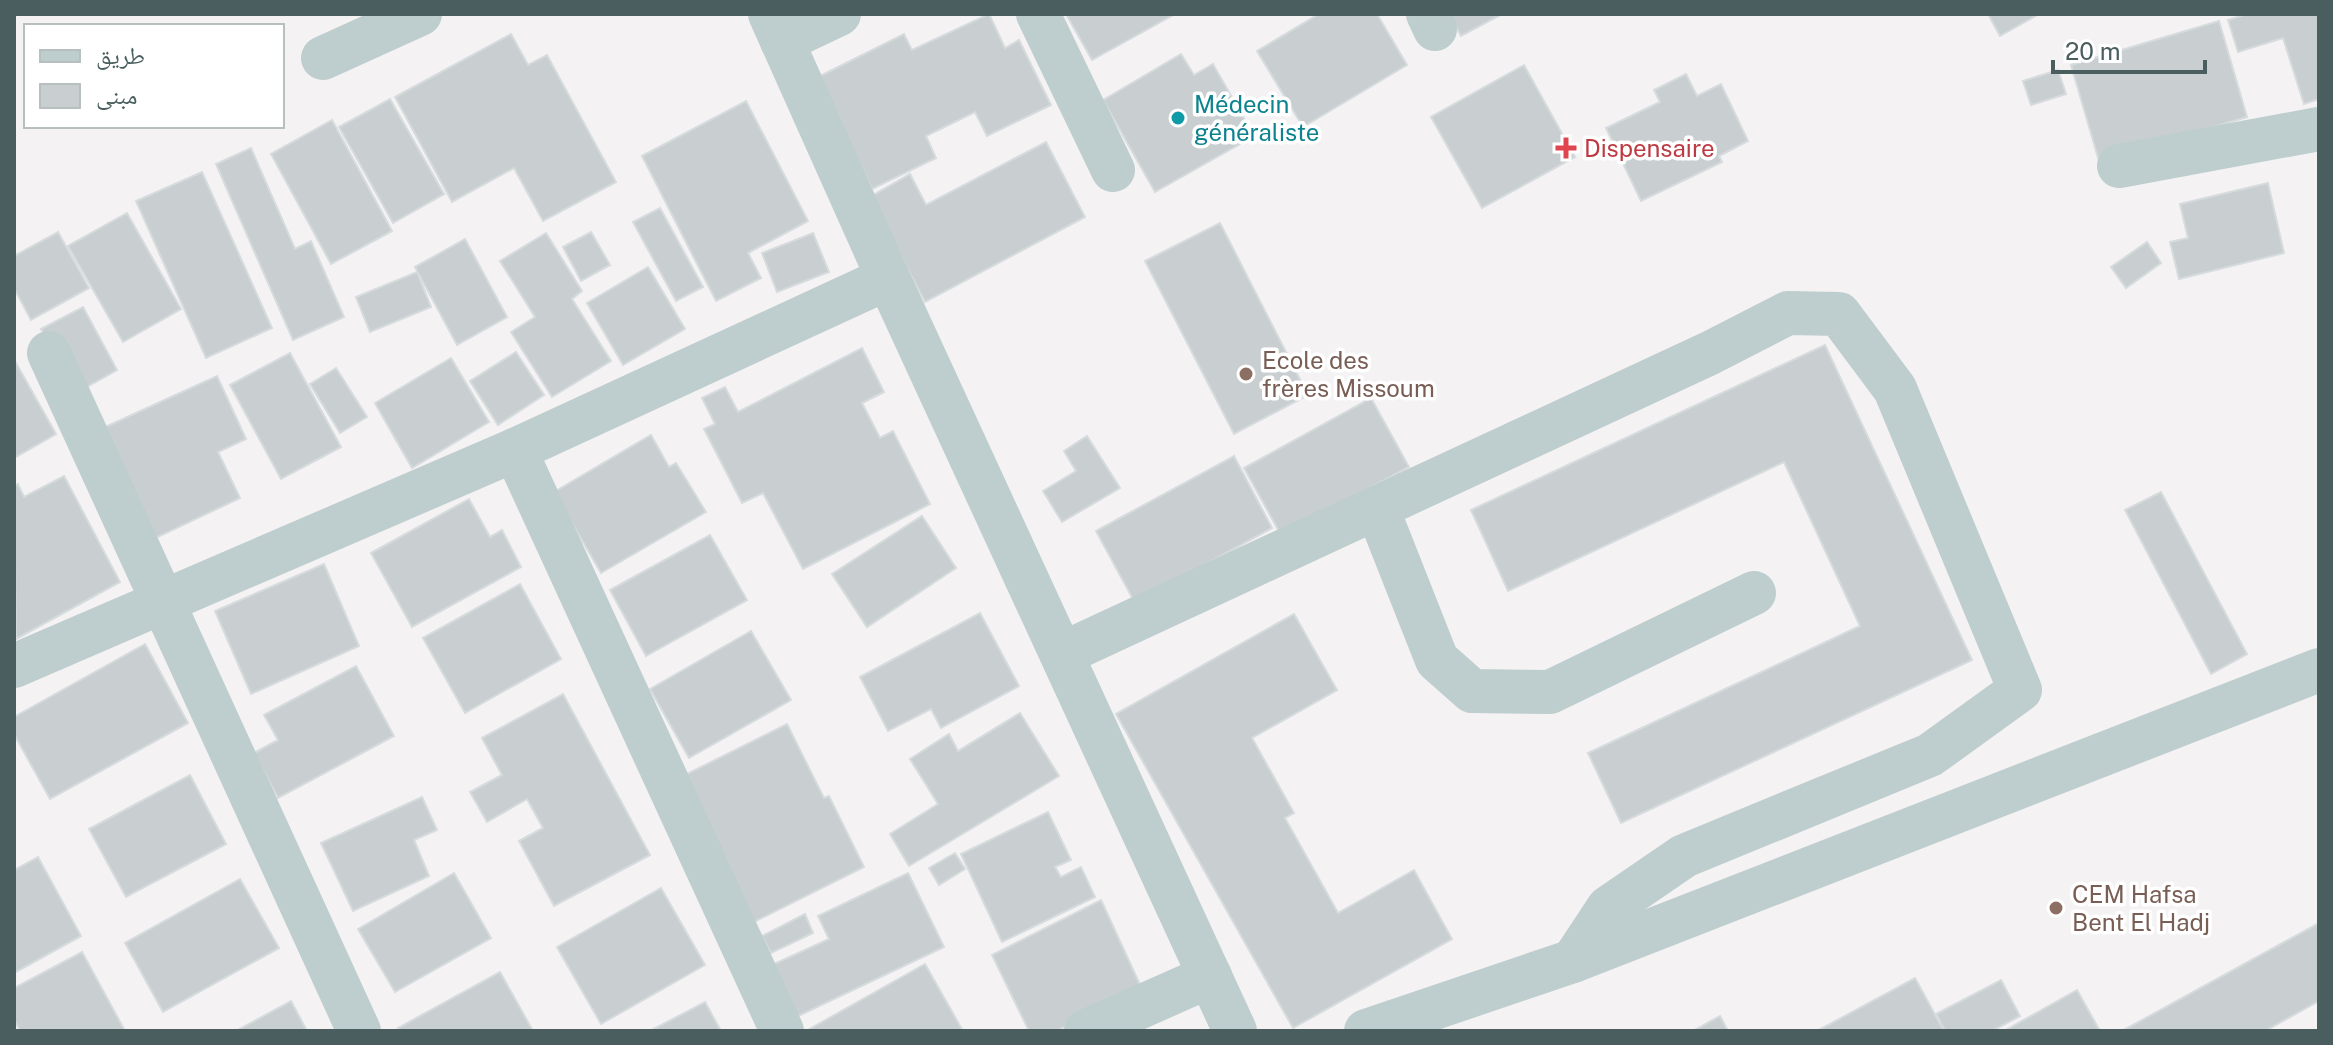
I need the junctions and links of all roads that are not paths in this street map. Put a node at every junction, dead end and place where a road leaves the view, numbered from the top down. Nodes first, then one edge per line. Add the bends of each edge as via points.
1 (420, 14) edge
2 (839, 14) edge
3 (1038, 14) edge
4 (776, 28) edge
5 (323, 58) dead end
6 (2319, 129) edge
7 (2119, 166) dead end
8 (1113, 170) dead end
9 (888, 278) junction
10 (49, 353) dead end
11 (515, 450) junction
12 (1377, 508) junction
13 (1754, 593) dead end
14 (162, 599) junction
15 (1062, 654) junction
16 (14, 666) edge
17 (2319, 670) edge
18 (1573, 961) junction
19 (1210, 976) junction
20 (359, 1031) edge
21 (782, 1031) edge
22 (1086, 1031) edge
23 (1235, 1031) edge
24 (1366, 1031) edge

1 - 5 street
2 - 4 street
3 - 8 street
4 - 9 street
6 - 7 street
9 - 11 street
9 - 15 street
10 - 14 street
11 - 14 street
11 - 21 street
12 - 13 street via 1437,660 1472,691 1550,692
12 - 15 street
12 - 18 street via 1788,313 1839,314 1895,389 2020,690 1930,755 1684,856 1608,908
14 - 16 street
14 - 20 street
15 - 19 street
17 - 18 street
18 - 24 street
19 - 22 street
19 - 23 street

